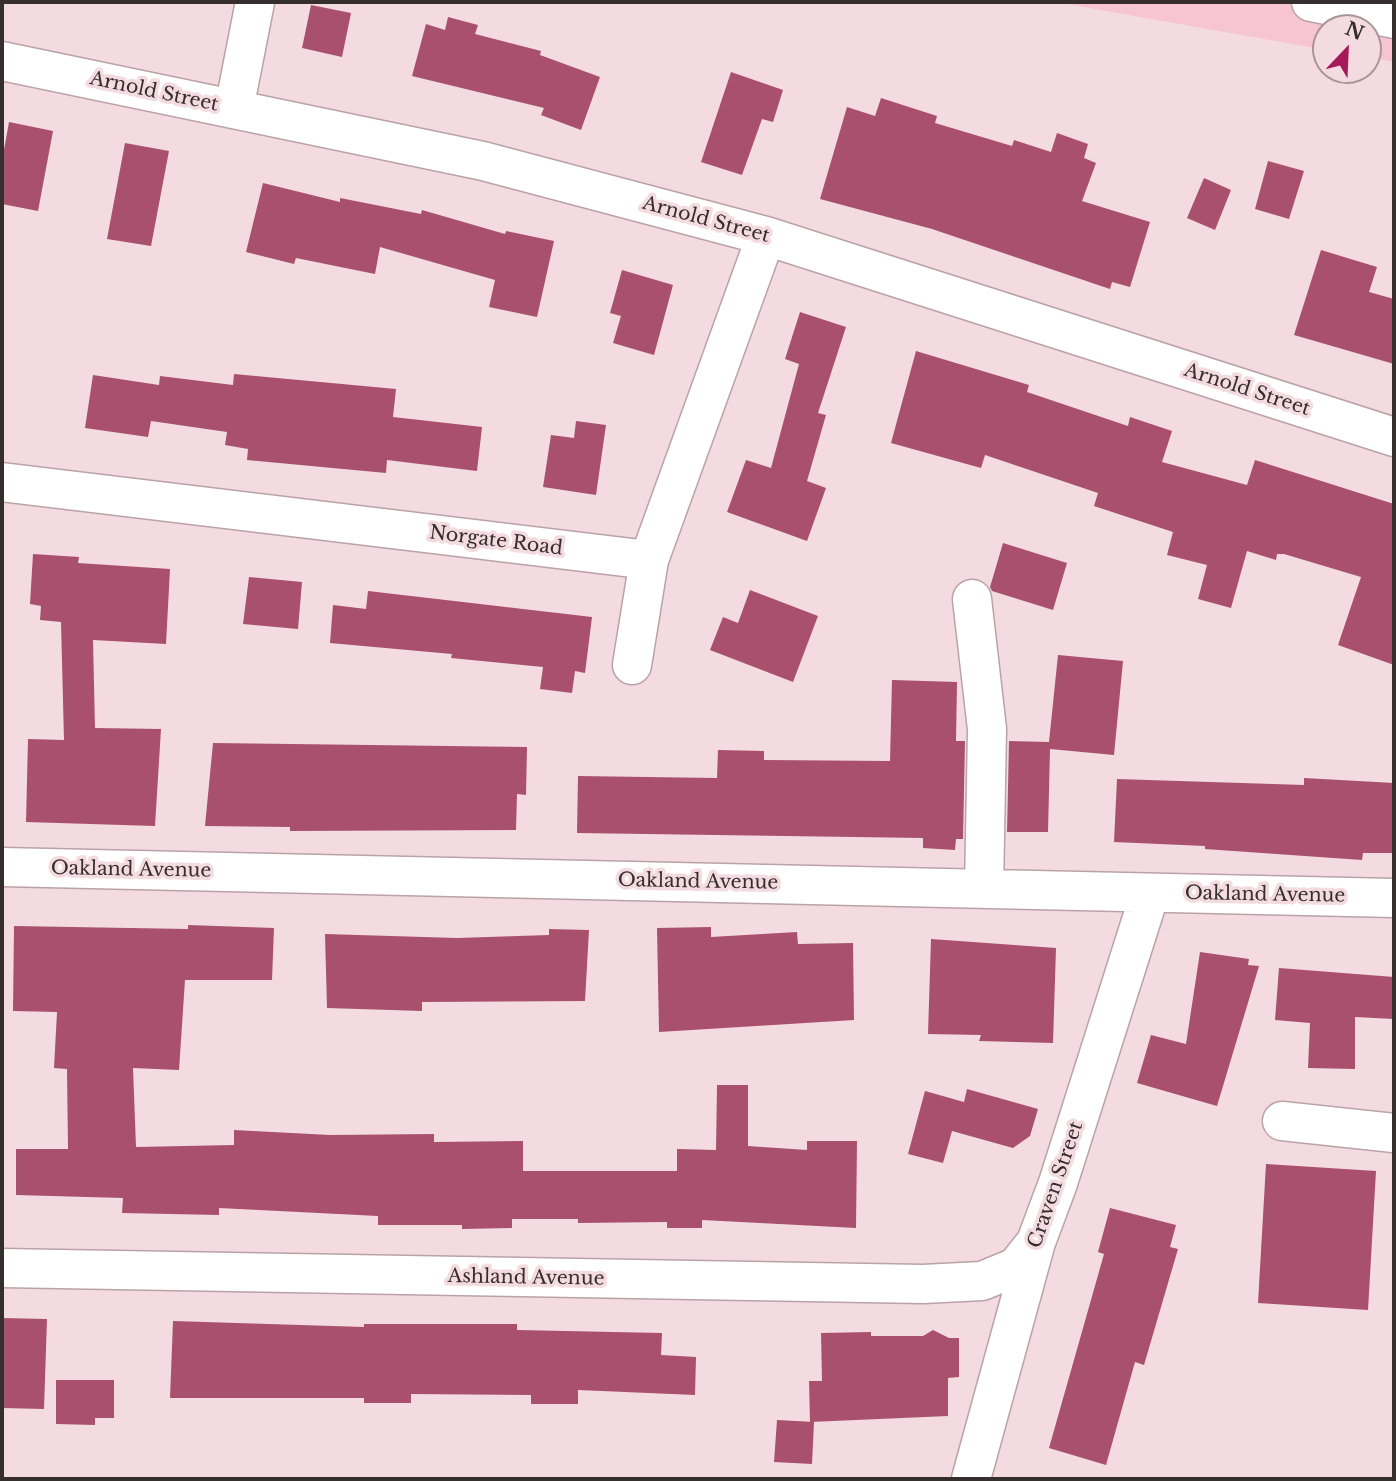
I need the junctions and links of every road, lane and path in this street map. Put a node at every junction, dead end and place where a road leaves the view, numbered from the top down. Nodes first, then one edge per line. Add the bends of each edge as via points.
1 (255, 2) edge
2 (1311, 2) edge
3 (1394, 19) edge
4 (2, 61) edge
5 (234, 109) junction
6 (766, 236) junction
7 (1394, 437) edge
8 (2, 482) edge
9 (649, 560) junction
10 (972, 599) dead end
11 (632, 665) dead end
12 (2, 867) edge
13 (984, 889) junction
14 (1150, 893) junction
15 (1394, 898) edge
16 (1282, 1121) dead end
17 (1394, 1133) edge
18 (1036, 1242) junction
19 (2, 1268) edge
20 (971, 1479) edge

1 - 5 street
2 - 3 street
4 - 5 street, Arnold Street
5 - 6 street, Arnold Street via 483,161
6 - 7 street, Arnold Street
6 - 9 street
8 - 9 street, Norgate Road
9 - 11 street
10 - 13 street via 987,729
12 - 13 street, Oakland Avenue
13 - 14 street, Oakland Avenue
14 - 15 street, Oakland Avenue
14 - 18 street, Craven Street
16 - 17 street
18 - 19 street, Ashland Avenue via 1016,1267 982,1281 923,1284
18 - 20 street, Craven Street

